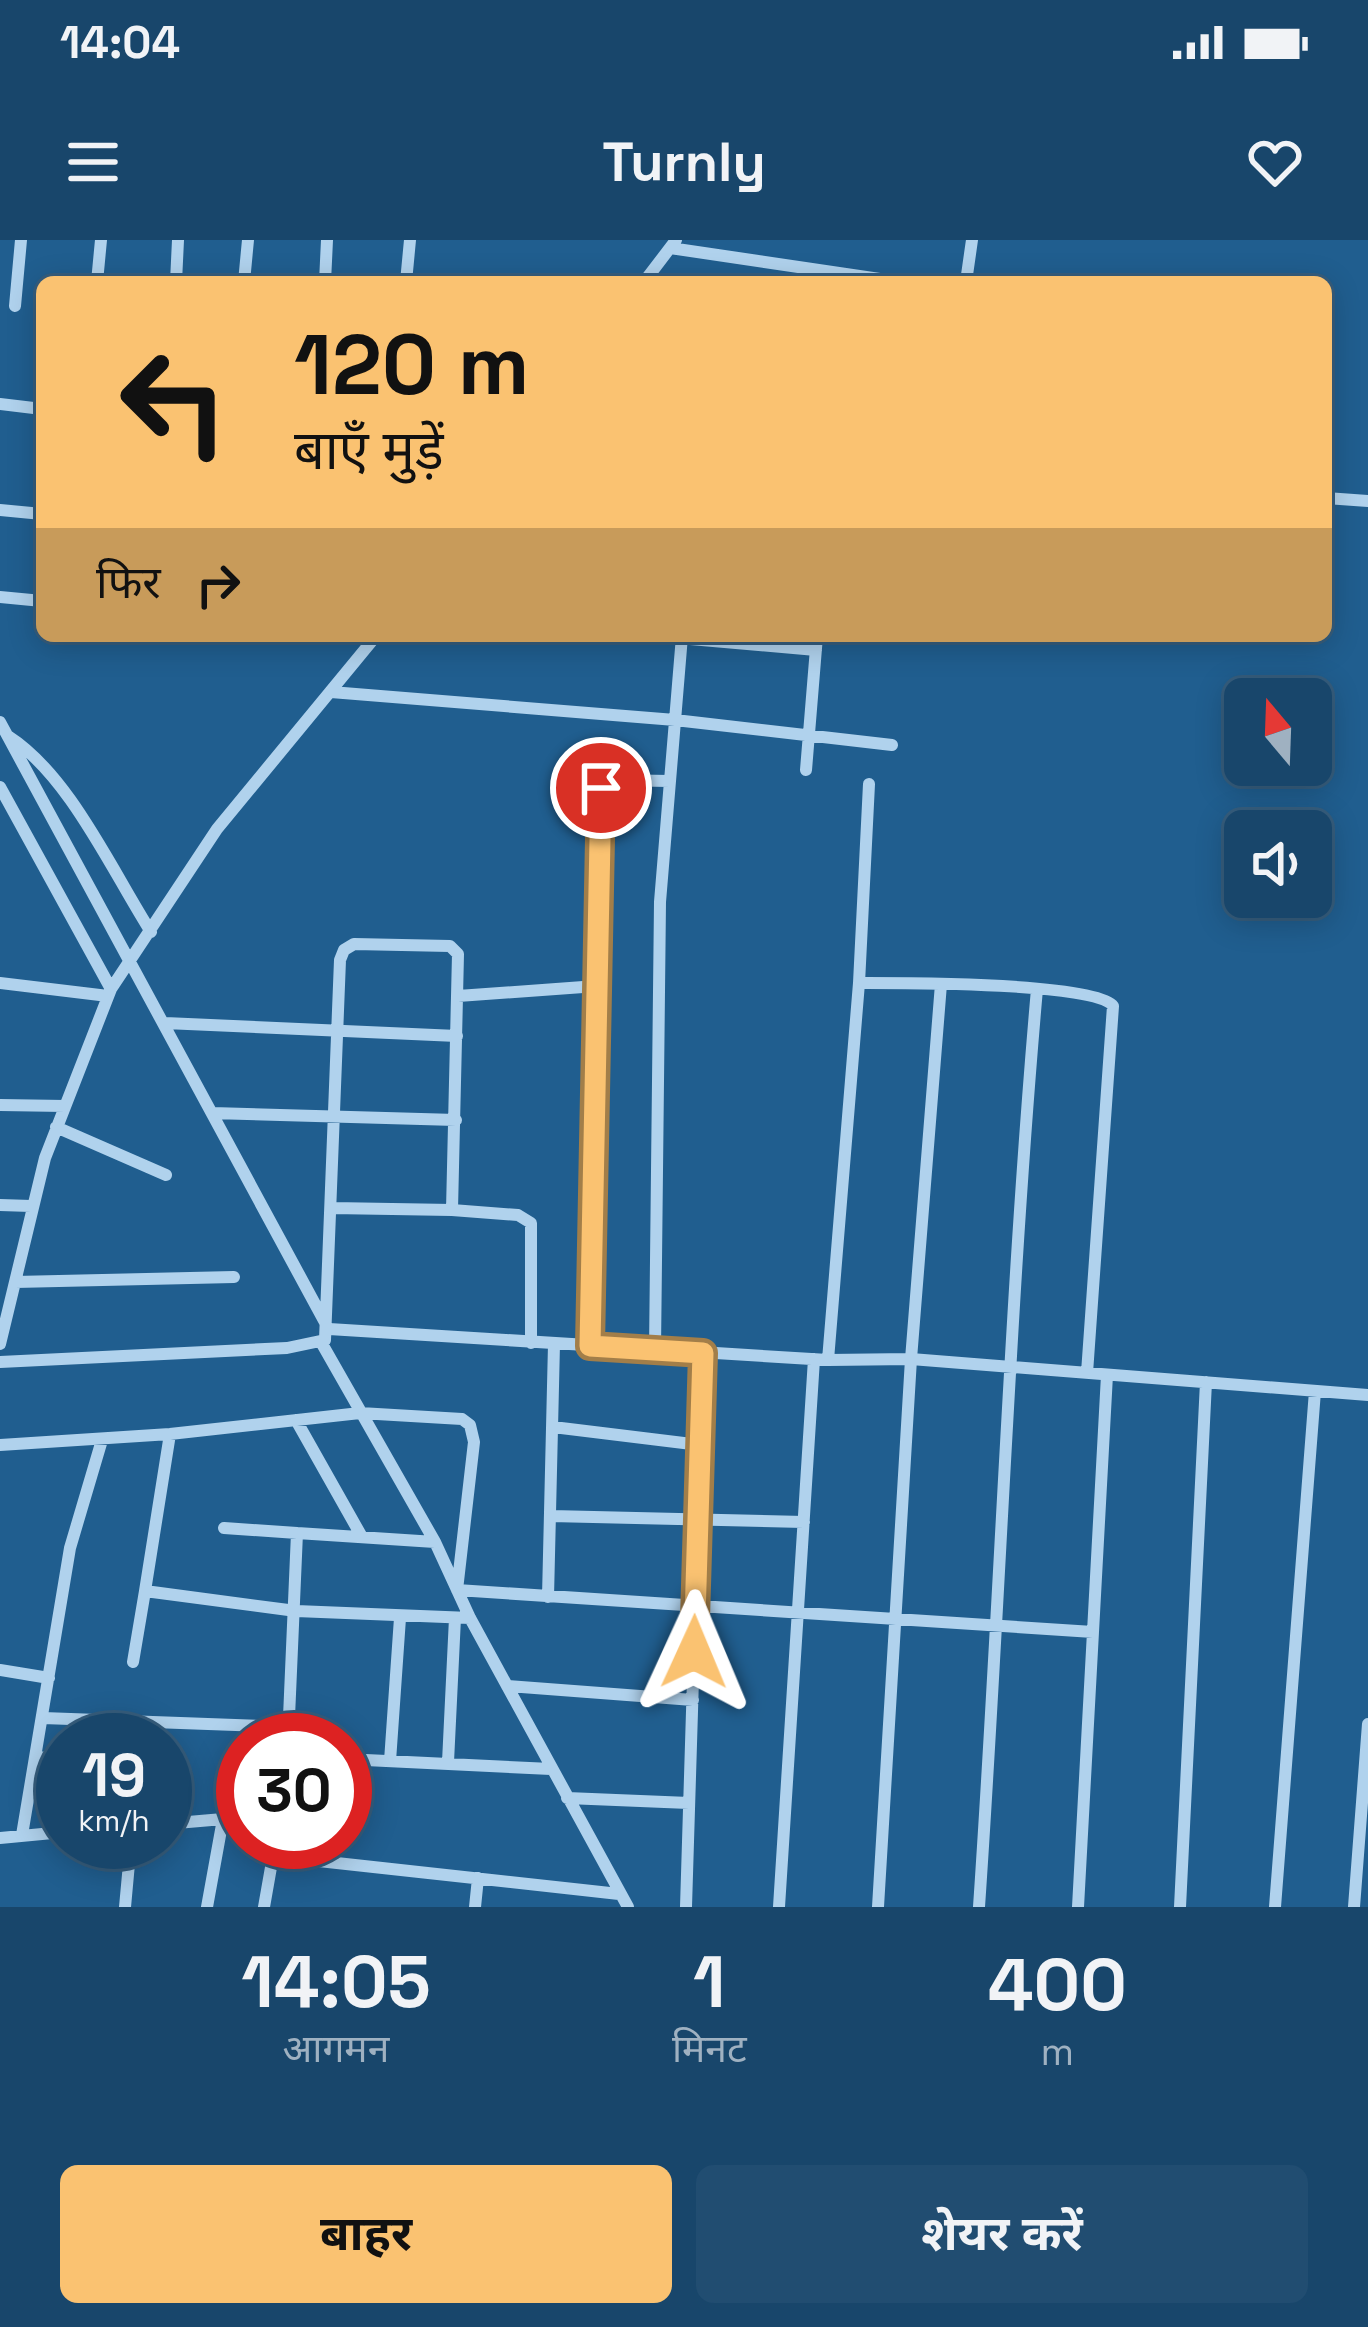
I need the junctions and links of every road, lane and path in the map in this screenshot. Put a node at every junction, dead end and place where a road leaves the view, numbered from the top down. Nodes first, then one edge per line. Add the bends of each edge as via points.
1 (21, 240) edge
2 (100, 240) edge
3 (178, 240) edge
4 (248, 240) edge
5 (327, 240) edge
6 (410, 240) edge
7 (972, 240) edge
8 (673, 244) edge
9 (98, 276) edge
10 (176, 276) edge
11 (245, 276) edge
12 (325, 276) edge
13 (407, 276) edge
14 (649, 276) edge
15 (864, 276) edge
16 (967, 276) edge
17 (16, 306) dead end
18 (0, 404) edge
19 (36, 408) edge
20 (1332, 498) edge
21 (1368, 501) edge
22 (0, 510) edge
23 (36, 513) edge
24 (0, 597) edge
25 (36, 600) edge
26 (371, 642) edge
27 (682, 642) edge
28 (817, 643) edge
29 (331, 692) junction
30 (675, 720) junction
31 (3, 728) edge
32 (809, 736) junction
33 (892, 745) dead end
34 (806, 770) dead end
35 (670, 782) junction
36 (868, 784) dead end
37 (0, 787) edge
38 (151, 932) junction
39 (118, 981) junction
40 (0, 983) edge
41 (859, 983) junction
42 (941, 984) junction
43 (597, 986) junction
44 (1037, 989) junction
45 (458, 996) junction
46 (165, 1023) junction
47 (336, 1028) junction
48 (457, 1036) junction
49 (0, 1105) edge
50 (64, 1106) junction
51 (212, 1113) junction
52 (336, 1117) junction
53 (455, 1120) junction
54 (56, 1127) junction
55 (166, 1175) dead end
56 (0, 1205) edge
57 (31, 1206) junction
58 (332, 1208) junction
59 (452, 1210) junction
60 (234, 1277) dead end
61 (15, 1282) junction
62 (4, 1307) edge
63 (329, 1329) junction
64 (321, 1342) junction
65 (531, 1342) junction
66 (0, 1344) edge
67 (554, 1344) junction
68 (590, 1346) junction
69 (655, 1350) junction
70 (703, 1353) junction
71 (821, 1360) junction
72 (911, 1360) junction
73 (0, 1362) edge
74 (1009, 1367) junction
75 (1087, 1373) junction
76 (1107, 1375) junction
77 (1206, 1382) junction
78 (1315, 1391) junction
79 (1368, 1395) edge
80 (360, 1413) junction
81 (296, 1420) junction
82 (553, 1427) junction
83 (170, 1435) junction
84 (101, 1440) junction
85 (0, 1444) edge
86 (700, 1445) junction
87 (551, 1516) junction
88 (695, 1520) junction
89 (804, 1522) junction
90 (224, 1528) dead end
91 (297, 1533) junction
92 (362, 1537) junction
93 (435, 1542) junction
94 (457, 1590) junction
95 (145, 1591) junction
96 (548, 1597) junction
97 (696, 1605) junction
98 (296, 1611) junction
99 (799, 1612) junction
100 (895, 1617) junction
101 (400, 1618) junction
102 (454, 1618) junction
103 (470, 1618) junction
104 (998, 1622) junction
105 (1093, 1632) junction
106 (133, 1662) dead end
107 (0, 1670) edge
108 (49, 1678) junction
109 (507, 1686) junction
110 (692, 1700) junction
111 (44, 1713) edge
112 (289, 1713) edge
113 (1368, 1724) edge
114 (36, 1757) edge
115 (372, 1760) edge
116 (390, 1761) junction
117 (448, 1762) junction
118 (551, 1769) junction
119 (567, 1798) junction
120 (689, 1803) junction
121 (36, 1834) edge
122 (22, 1835) junction
123 (0, 1838) edge
124 (216, 1858) edge
125 (372, 1863) edge
126 (128, 1869) edge
127 (271, 1869) edge
128 (478, 1878) junction
129 (619, 1894) junction
130 (125, 1907) edge
131 (207, 1907) edge
132 (264, 1907) edge
133 (475, 1907) edge
134 (628, 1907) edge
135 (686, 1907) edge
136 (779, 1907) edge
137 (878, 1907) edge
138 (979, 1907) edge
139 (1078, 1907) edge
140 (1180, 1907) edge
141 (1275, 1907) edge
142 (1354, 1907) edge

1 - 17 street
2 - 9 street
3 - 10 street
4 - 11 street
5 - 12 street
6 - 13 street
7 - 16 street
8 - 14 street
8 - 15 street
18 - 19 street
20 - 21 street
22 - 23 street
24 - 25 street
26 - 29 street
27 - 30 street
28 - 32 street
29 - 30 street
29 - 38 street via 218,829
30 - 32 street
30 - 35 street
31 - 38 street via 63,786
31 - 39 street
32 - 33 street
32 - 34 street
35 - 43 street via 602,784
35 - 69 street via 660,902
36 - 41 street
37 - 39 street
38 - 39 street
39 - 40 street
39 - 46 street
39 - 50 street
41 - 42 street
41 - 71 street
42 - 44 street
42 - 72 street
43 - 45 street
43 - 68 street
44 - 74 street
44 - 75 street via 1104,996 1113,1006
45 - 47 street via 454,948 348,946
45 - 48 street
46 - 47 street
46 - 51 street
47 - 48 street
47 - 52 street
48 - 53 street
49 - 50 street
50 - 54 street
51 - 52 street
51 - 63 street
52 - 53 street
52 - 58 street
53 - 59 street
54 - 55 street
54 - 57 street
56 - 57 street
57 - 61 street
58 - 59 street
58 - 63 street
59 - 65 street via 531,1223
60 - 61 street
61 - 62 street
62 - 66 street
63 - 64 street
63 - 65 street
64 - 73 street
64 - 80 street
65 - 67 street
67 - 68 street
67 - 82 street
68 - 69 street
69 - 70 street
70 - 71 street
70 - 86 street
71 - 72 street
71 - 89 street
72 - 74 street
72 - 100 street
74 - 75 street
74 - 104 street
75 - 76 street
76 - 77 street
76 - 105 street
77 - 78 street
77 - 140 street
78 - 79 street
78 - 141 street
80 - 81 street
80 - 93 street
80 - 94 street via 470,1424
81 - 83 street
81 - 92 street
82 - 86 street
82 - 87 street
83 - 84 street
83 - 95 street
84 - 85 street
84 - 108 street via 70,1548
86 - 88 street
87 - 88 street
87 - 96 street
88 - 89 street
88 - 97 street
89 - 99 street
90 - 91 street
91 - 92 street
91 - 98 street
92 - 93 street
93 - 94 street
94 - 96 street
94 - 103 street
95 - 98 street
95 - 106 street
96 - 97 street
97 - 99 street
97 - 110 street
98 - 101 street
98 - 112 street
99 - 100 street
99 - 136 street
100 - 104 street
100 - 137 street
101 - 102 street
101 - 116 street
102 - 103 street
102 - 117 street
103 - 109 street
104 - 105 street
104 - 138 street
105 - 139 street
107 - 108 street
108 - 111 street
109 - 110 street
109 - 118 street
110 - 120 street
113 - 142 street
114 - 122 street
115 - 116 street
116 - 117 street
117 - 118 street
118 - 119 street
119 - 120 street
119 - 129 street
120 - 135 street
121 - 122 street
122 - 123 street
124 - 131 street
125 - 128 street
126 - 130 street
127 - 132 street
128 - 129 street
128 - 133 street
129 - 134 street

